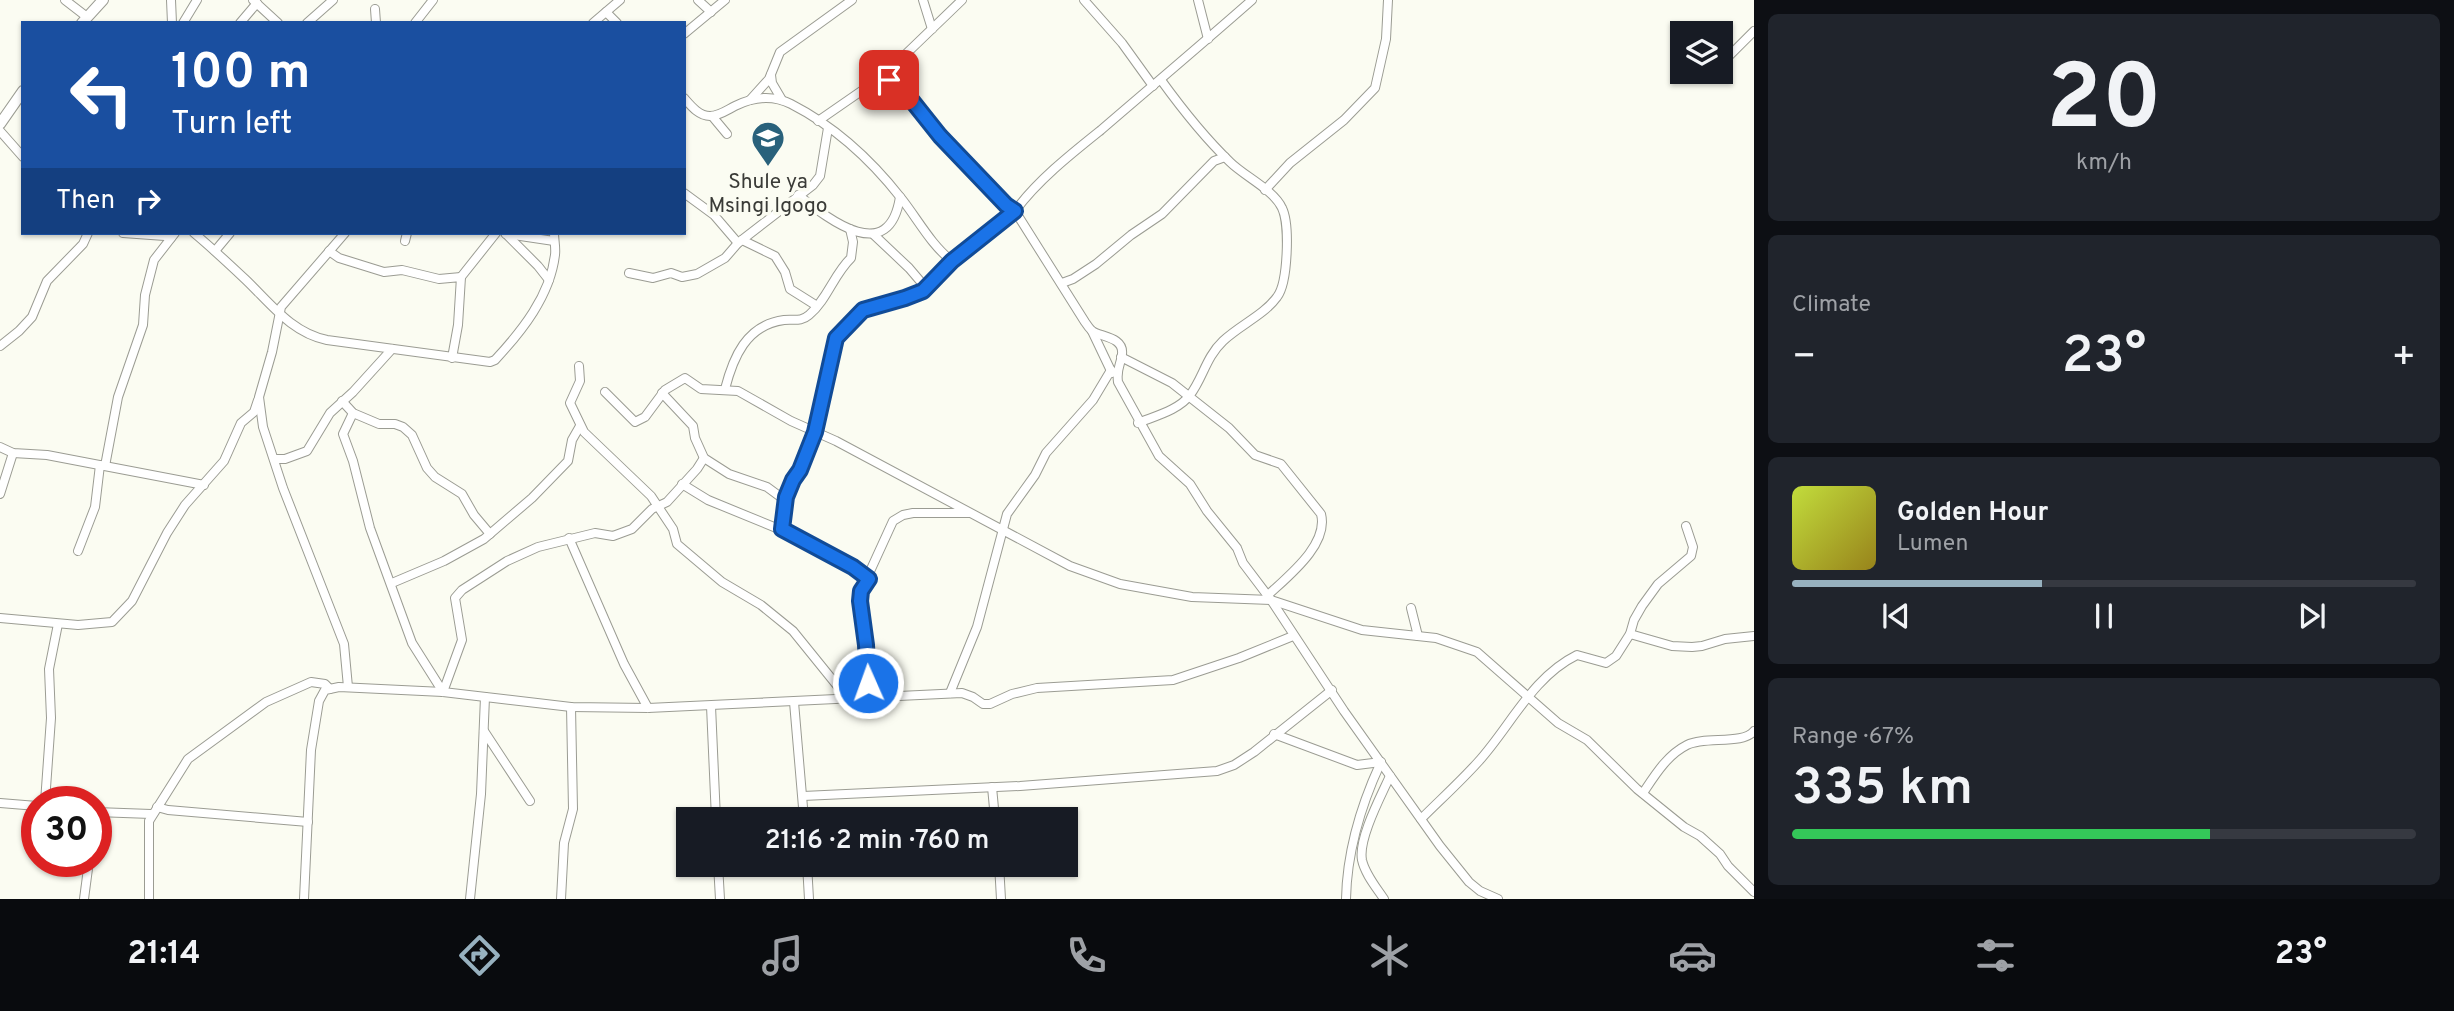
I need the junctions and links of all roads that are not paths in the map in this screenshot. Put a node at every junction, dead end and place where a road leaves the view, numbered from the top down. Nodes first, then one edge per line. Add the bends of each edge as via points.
1 (65, 0) edge
2 (103, 0) edge
3 (171, 0) edge
4 (197, 0) edge
5 (333, 0) edge
6 (433, 0) edge
7 (620, 0) edge
8 (698, 0) edge
9 (724, 0) edge
10 (852, 0) edge
11 (923, 0) edge
12 (962, 0) edge
13 (1084, 0) edge
14 (1198, 0) edge
15 (1252, 0) edge
16 (1388, 0) edge
17 (255, 2) edge
18 (375, 9) dead end
19 (606, 12) junction
20 (711, 12) junction
21 (84, 20) edge
22 (172, 21) edge
23 (184, 21) edge
24 (241, 21) edge
25 (276, 21) edge
26 (309, 21) edge
27 (376, 21) edge
28 (417, 21) edge
29 (595, 21) edge
30 (615, 21) edge
31 (932, 29) junction
32 (1754, 31) edge
33 (686, 32) edge
34 (1208, 39) junction
35 (1733, 52) edge
36 (771, 72) junction
37 (883, 76) junction
38 (1161, 80) junction
39 (1153, 86) junction
40 (21, 93) edge
41 (750, 100) junction
42 (782, 100) junction
43 (686, 101) edge
44 (712, 116) junction
45 (818, 121) junction
46 (0, 124) edge
47 (828, 128) junction
48 (0, 131) edge
49 (727, 134) dead end
50 (21, 155) edge
51 (1225, 157) junction
52 (1265, 190) junction
53 (686, 194) edge
54 (798, 195) junction
55 (900, 197) junction
56 (1015, 211) junction
57 (850, 229) junction
58 (862, 232) junction
59 (873, 234) junction
60 (87, 235) edge
61 (151, 235) edge
62 (196, 235) edge
63 (228, 235) edge
64 (343, 235) edge
65 (494, 235) edge
66 (507, 235) edge
67 (530, 235) edge
68 (173, 236) edge
69 (554, 237) edge
70 (740, 241) junction
71 (853, 242) junction
72 (215, 251) junction
73 (330, 251) junction
74 (952, 261) junction
75 (629, 273) dead end
76 (461, 277) junction
77 (549, 280) junction
78 (1062, 282) junction
79 (926, 288) junction
80 (817, 306) junction
81 (278, 314) junction
82 (1093, 331) junction
83 (0, 345) edge
84 (391, 349) junction
85 (1121, 357) junction
86 (452, 358) junction
87 (579, 366) dead end
88 (1111, 370) junction
89 (1118, 382) junction
90 (725, 390) junction
91 (605, 392) dead end
92 (662, 393) junction
93 (1189, 396) junction
94 (259, 397) junction
95 (342, 401) junction
96 (353, 412) junction
97 (1138, 422) junction
98 (580, 426) junction
99 (815, 432) junction
100 (0, 447) edge
101 (13, 453) junction
102 (274, 458) junction
103 (704, 458) junction
104 (103, 465) junction
105 (682, 484) junction
106 (204, 485) junction
107 (0, 495) edge
108 (786, 501) junction
109 (658, 506) junction
110 (973, 513) junction
111 (1686, 526) dead end
112 (1002, 528) junction
113 (782, 529) junction
114 (490, 534) junction
115 (569, 538) junction
116 (78, 551) dead end
117 (869, 579) junction
118 (392, 583) junction
119 (1269, 598) junction
120 (1411, 608) dead end
121 (0, 618) edge
122 (58, 624) junction
123 (1630, 634) junction
124 (1293, 636) junction
125 (1418, 636) junction
126 (1754, 636) edge
127 (348, 687) junction
128 (330, 688) junction
129 (1332, 691) junction
130 (443, 692) junction
131 (950, 693) junction
132 (485, 697) junction
133 (1527, 697) junction
134 (866, 698) junction
135 (848, 699) junction
136 (794, 702) junction
137 (711, 706) junction
138 (571, 707) junction
139 (648, 708) junction
140 (484, 731) junction
141 (1754, 731) edge
142 (1274, 734) junction
143 (1381, 762) junction
144 (1390, 776) junction
145 (46, 786) edge
146 (992, 787) junction
147 (1643, 793) junction
148 (803, 796) junction
149 (530, 801) dead end
150 (0, 803) edge
151 (21, 805) edge
152 (715, 807) edge
153 (803, 807) edge
154 (994, 807) edge
155 (154, 811) junction
156 (112, 812) edge
157 (1421, 819) junction
158 (308, 822) junction
159 (87, 877) edge
160 (719, 877) edge
161 (807, 877) edge
162 (1000, 877) edge
163 (1754, 892) edge
164 (84, 899) edge
165 (149, 899) edge
166 (304, 899) edge
167 (470, 899) edge
168 (561, 899) edge
169 (720, 899) edge
170 (808, 899) edge
171 (1001, 899) edge
172 (1346, 899) edge
173 (1384, 899) edge
174 (1499, 899) edge

1 - 21 street
2 - 21 main road
3 - 22 street
4 - 23 street
5 - 26 street
6 - 28 street
7 - 19 street
8 - 20 street
9 - 20 street
10 - 36 street via 780,52
11 - 31 street
12 - 31 street
13 - 39 street
14 - 34 street
15 - 34 street
16 - 52 street via 1386,39 1375,88
17 - 24 street
17 - 25 street
18 - 27 street
19 - 29 street
19 - 30 street
20 - 33 street
31 - 37 street
32 - 35 street
34 - 38 street
36 - 41 street
36 - 42 street
37 - 45 street
37 - 56 street via 905,92 961,159
38 - 39 street
38 - 51 street
39 - 56 street via 1067,159
40 - 46 main road
41 - 42 street
41 - 44 street
42 - 45 street
43 - 44 street via 702,115
44 - 49 street
45 - 47 street
47 - 54 street via 820,176
47 - 55 street via 873,165
48 - 50 street
51 - 52 street
51 - 78 street via 1214,161 1162,214 1096,264
52 - 93 street via 1283,209 1284,282 1275,299 1218,346
53 - 70 street
54 - 57 street
54 - 70 street
55 - 59 street via 894,222
55 - 74 street
56 - 74 street
56 - 78 street
57 - 58 street
57 - 71 street
58 - 59 street
58 - 71 street
59 - 79 street
60 - 83 street via 47,282 32,317
61 - 68 street
62 - 72 street
63 - 72 street
64 - 73 street
65 - 76 street
66 - 77 street
67 - 69 street
68 - 104 street via 154,260 139,339 118,397
69 - 77 street
70 - 75 street via 725,258 691,276 653,278
70 - 80 street via 775,256 790,289
71 - 80 street via 851,258
72 - 81 street
73 - 76 street via 384,272
73 - 81 street via 285,300
74 - 79 street
76 - 86 street
77 - 86 street via 529,318 495,360
78 - 82 street
79 - 99 street via 863,310 836,338
80 - 90 street via 801,320 759,329 732,361
81 - 84 street via 317,338
81 - 94 street
82 - 85 street via 1119,344
82 - 88 street
84 - 86 street
84 - 95 street
85 - 89 street
85 - 93 street
87 - 98 street via 580,381 570,403
88 - 89 street
88 - 112 street via 1093,400 1046,453
89 - 97 street
90 - 92 street via 701,389 685,378
90 - 99 street via 738,391
91 - 92 street via 635,422 645,417
92 - 103 street via 693,426
93 - 97 street via 1175,408
93 - 119 street via 1255,455 1281,464 1323,518 1317,543
94 - 102 street
94 - 106 street via 224,461
95 - 96 street
95 - 102 street via 307,451
96 - 114 street via 379,424 403,427 412,435 427,468 462,494
96 - 118 street via 343,434 370,528
97 - 119 street via 1159,456 1190,484
98 - 109 street
98 - 114 street via 568,461
99 - 108 street
99 - 110 street
100 - 101 street
101 - 104 street
101 - 107 street
102 - 127 street via 339,629
103 - 105 street
103 - 108 street
104 - 106 street
104 - 116 street via 95,507
105 - 109 street
105 - 113 street via 708,500
106 - 122 street via 173,524 124,612 106,624
108 - 113 street
109 - 115 street via 620,535
109 - 135 street via 677,544 793,631
110 - 112 street
110 - 117 street via 903,515 893,521
111 - 123 street via 1691,556 1658,584
112 - 119 street via 1070,566 1120,584 1192,597
112 - 131 street via 977,627
113 - 117 street
114 - 118 street via 470,548
115 - 130 street via 507,561 457,594 462,640
115 - 139 street
117 - 134 street via 860,601
118 - 130 street via 412,643
119 - 124 street
119 - 125 street via 1362,630
120 - 125 street
121 - 122 street
122 - 145 street via 49,669
123 - 126 street via 1692,647
123 - 133 street via 1609,662 1573,657
124 - 129 street
124 - 131 street via 1173,680 1037,688 990,704 967,694
125 - 133 street via 1477,652
127 - 128 street
127 - 130 street
128 - 155 street via 312,682 251,712 188,759
128 - 158 street via 319,701 314,724
129 - 142 street
129 - 143 street
130 - 132 street
131 - 134 street
132 - 138 street
132 - 140 street
133 - 147 street via 1587,740
133 - 157 street via 1480,760
134 - 135 street
135 - 136 street
136 - 137 street
136 - 148 street
137 - 139 street
137 - 152 street
138 - 139 street
138 - 168 street via 573,809 564,843
140 - 149 street
140 - 167 street
141 - 147 street via 1746,738 1690,744 1656,770
142 - 143 street via 1361,766
142 - 146 street via 1234,765 1217,771
143 - 144 street
143 - 172 street via 1350,851
144 - 157 street
144 - 173 street via 1362,854 1365,869
146 - 148 street
146 - 154 street
147 - 163 street via 1700,836
148 - 153 street
150 - 151 street
155 - 156 street
155 - 158 street
155 - 165 street
157 - 174 street via 1469,882
158 - 166 street
159 - 164 street
160 - 169 street
161 - 170 street
162 - 171 street

